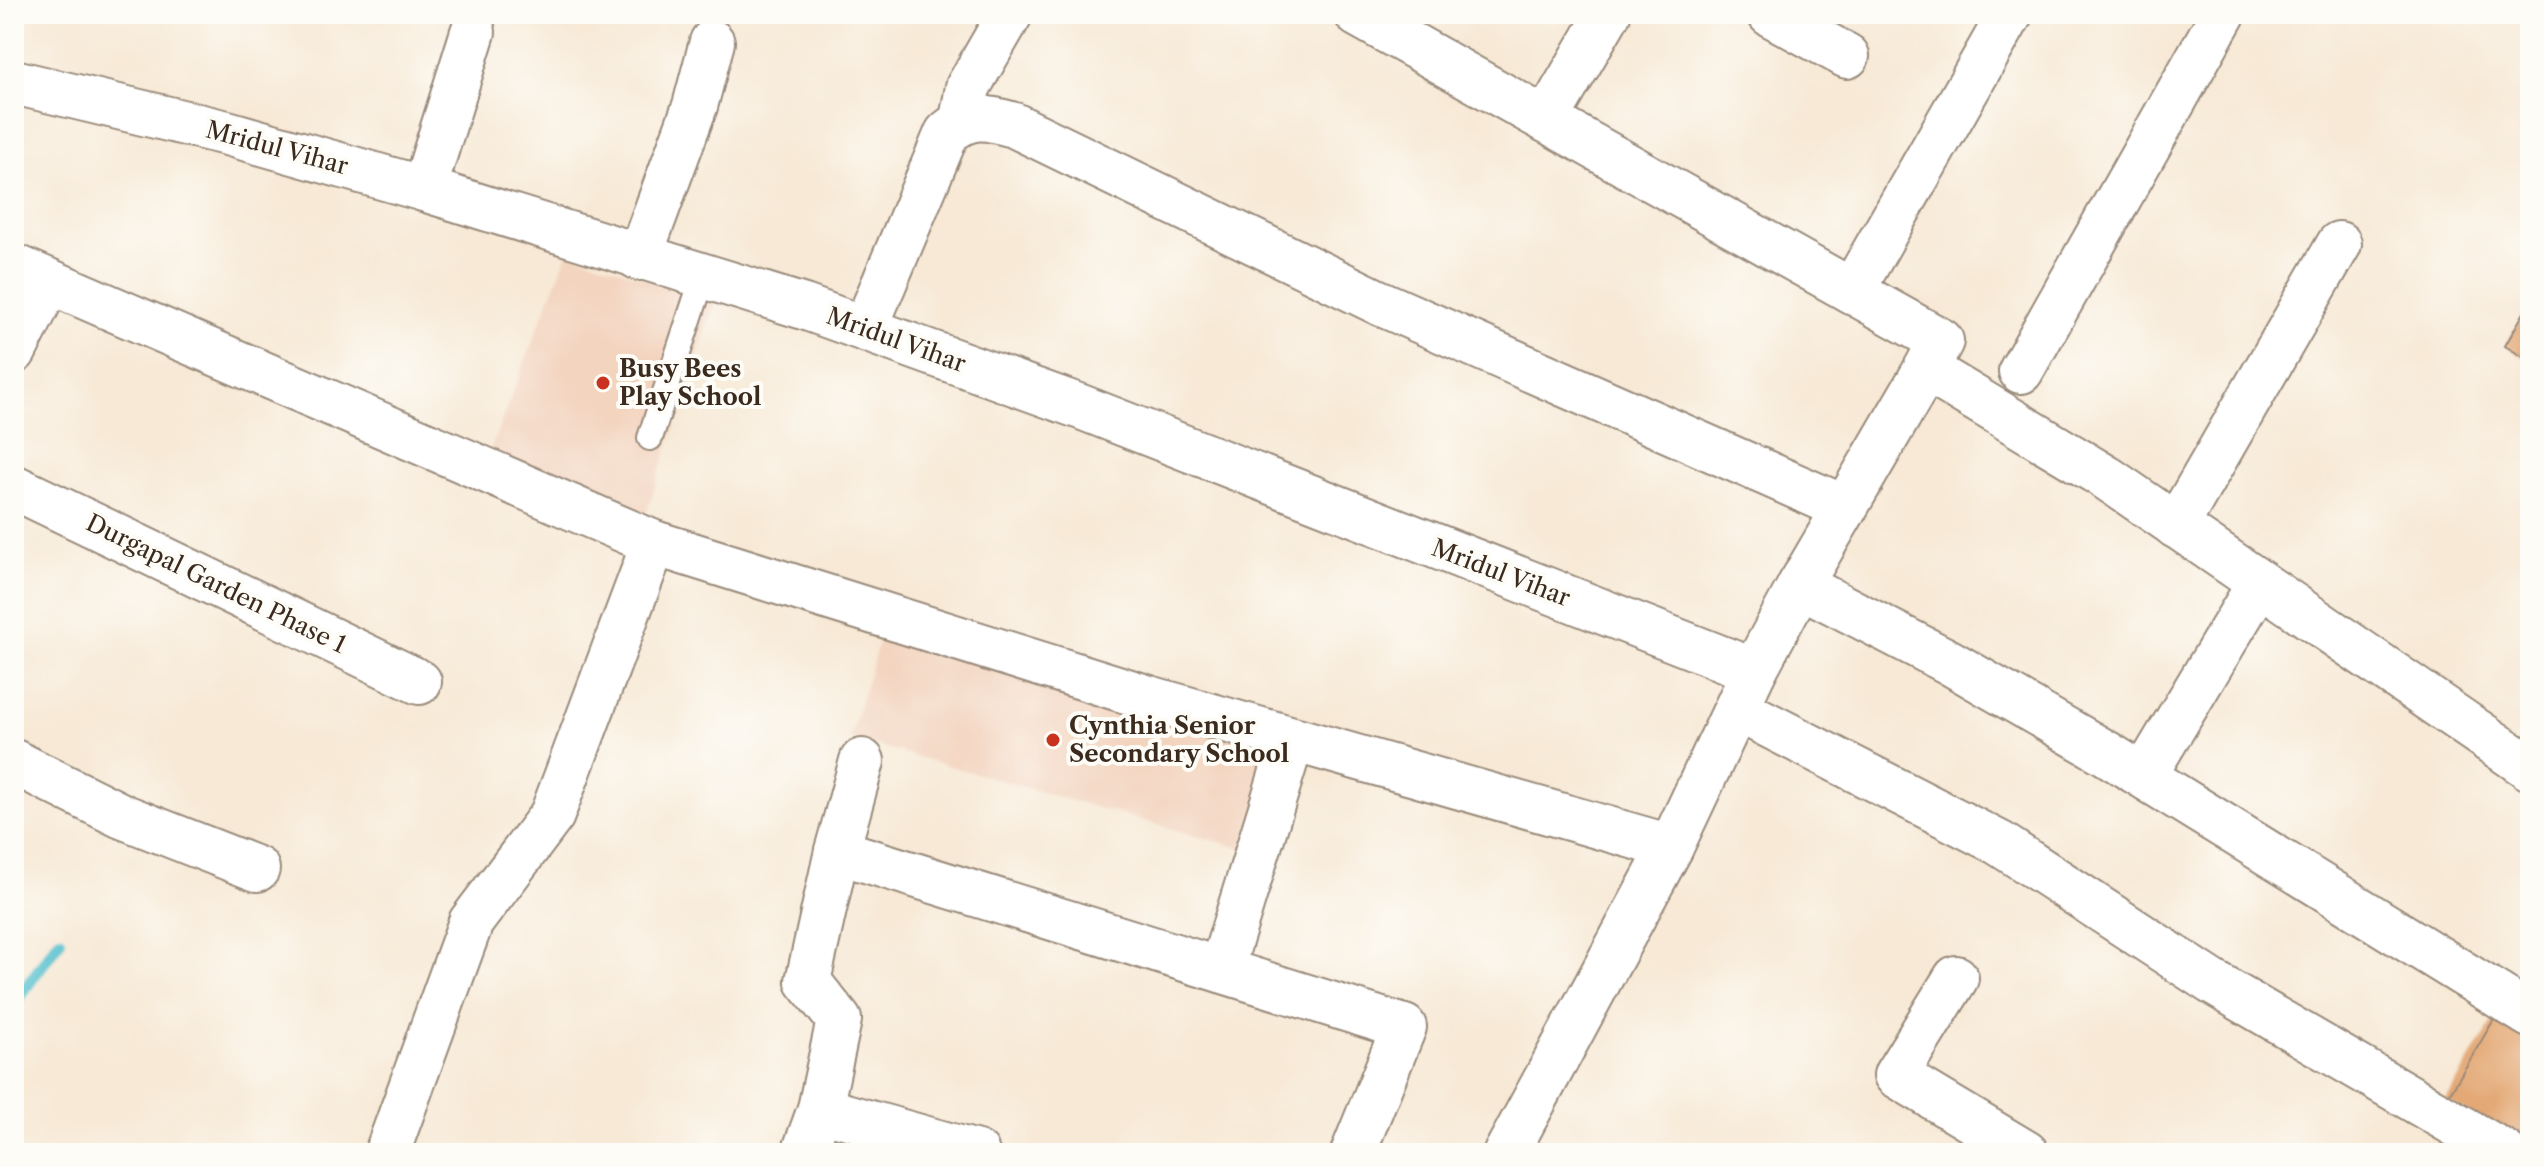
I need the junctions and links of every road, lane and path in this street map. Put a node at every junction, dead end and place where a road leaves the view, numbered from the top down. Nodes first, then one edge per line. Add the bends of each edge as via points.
1 (1010, 14) edge
2 (1357, 14) edge
3 (1608, 14) edge
4 (1770, 14) edge
5 (2010, 14) edge
6 (2223, 14) edge
7 (473, 32) dead end
8 (712, 42) dead end
9 (1847, 56) dead end
10 (14, 82) edge
11 (962, 120) junction
12 (1546, 120) junction
13 (424, 189) junction
14 (2339, 244) dead end
15 (639, 258) junction
16 (32, 274) edge
17 (703, 277) junction
18 (1852, 291) junction
19 (865, 329) junction
20 (14, 351) edge
21 (1926, 369) junction
22 (2021, 371) dead end
23 (650, 438) dead end
24 (14, 487) edge
25 (1845, 508) junction
26 (2176, 526) junction
27 (654, 543) junction
28 (2259, 584) junction
29 (1800, 585) junction
30 (419, 682) dead end
31 (1746, 690) junction
32 (1292, 740) junction
33 (862, 761) dead end
34 (14, 762) edge
35 (2530, 768) edge
36 (2144, 776) junction
37 (1671, 847) junction
38 (837, 851) junction
39 (257, 869) dead end
40 (1221, 970) junction
41 (1956, 978) dead end
42 (2530, 1015) edge
43 (820, 1109) junction
44 (387, 1153) edge
45 (804, 1153) edge
46 (977, 1153) edge
47 (1353, 1153) edge
48 (1506, 1153) edge
49 (2026, 1153) edge
50 (2505, 1153) edge

1 - 11 street via 968,87
2 - 12 street
3 - 12 street
4 - 9 street
5 - 18 street
6 - 22 street
7 - 13 street
8 - 15 street via 695,106
10 - 13 street, Mridul Vihar via 227,133
11 - 19 street via 947,133
11 - 25 street via 988,118 1014,125 1380,303
12 - 18 street
13 - 15 street, Mridul Vihar
14 - 26 street
15 - 17 street, Mridul Vihar
16 - 20 street
16 - 27 street
17 - 19 street, Mridul Vihar
17 - 23 lane
18 - 21 street via 1941,341
19 - 31 street, Mridul Vihar via 1095,412
21 - 25 street
21 - 26 street
24 - 30 street, Durgapal Garden Phase 1
25 - 29 street
26 - 28 street
27 - 32 street
27 - 44 street via 552,815 471,922
28 - 35 street
28 - 36 street
29 - 31 street
29 - 36 street via 1949,662
31 - 37 street
31 - 50 street, Mridul Vihar via 1999,843 2212,982
32 - 37 street
32 - 40 street
33 - 38 street
34 - 39 street via 122,816
36 - 42 street
37 - 48 street
38 - 40 street
38 - 43 street via 808,981 839,1020
40 - 47 street via 1404,1027
41 - 49 street via 1896,1075
43 - 45 street
43 - 46 street

